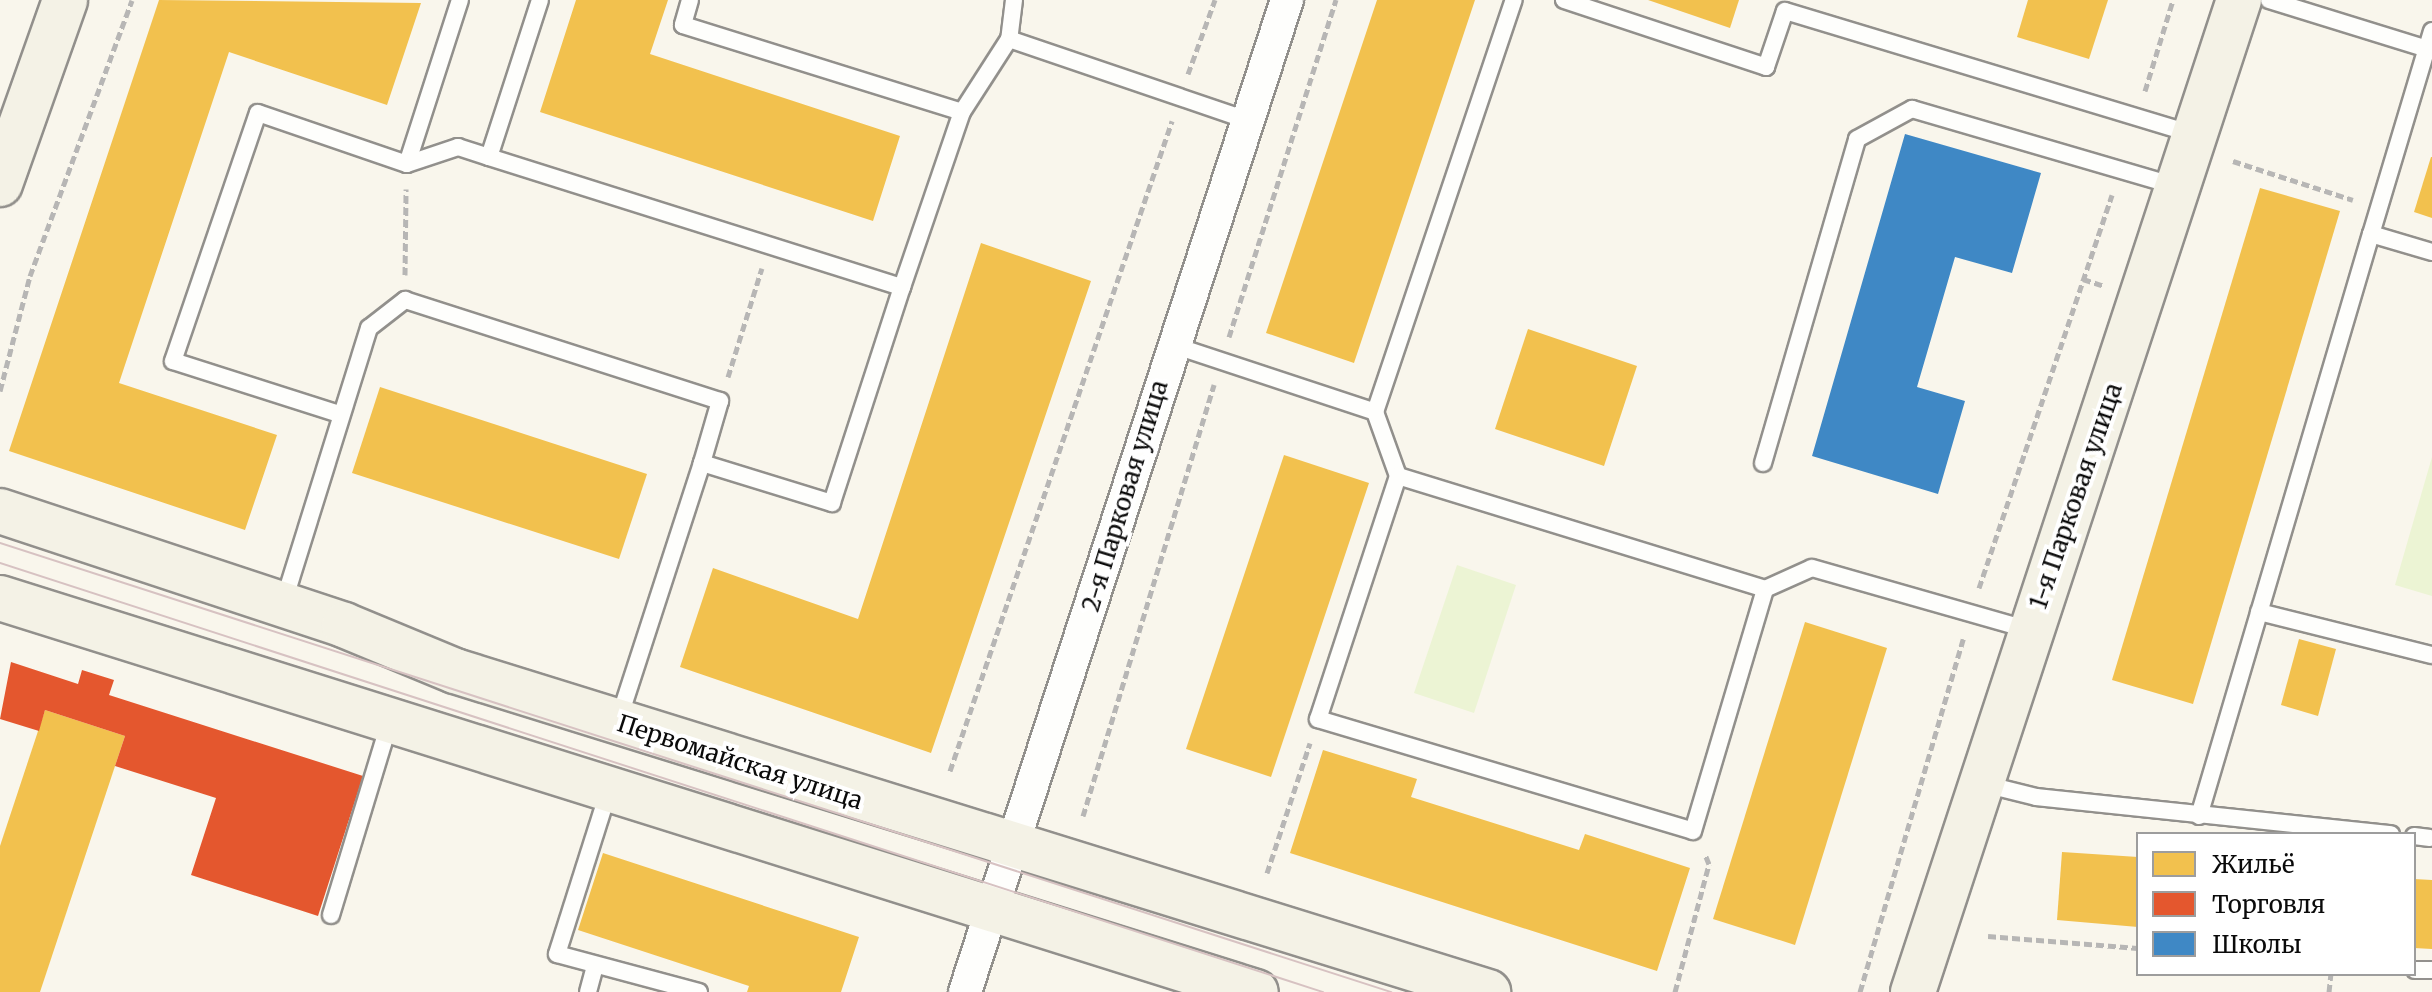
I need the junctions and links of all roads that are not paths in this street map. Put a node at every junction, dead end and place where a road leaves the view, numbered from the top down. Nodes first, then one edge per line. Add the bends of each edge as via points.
1 (65, 0) edge
2 (460, 0) edge
3 (540, 0) edge
4 (690, 0) edge
5 (1014, 0) edge
6 (1287, 0) edge
7 (1514, 0) edge
8 (1564, 0) edge
9 (2239, 0) edge
10 (2269, 0) edge
11 (1787, 5) edge
12 (2432, 31) edge
13 (1009, 39) junction
14 (2427, 49) junction
15 (962, 112) junction
16 (1247, 120) junction
17 (2198, 135) junction
18 (489, 157) junction
19 (4, 160) edge
20 (407, 164) junction
21 (2180, 187) junction
22 (2371, 234) junction
23 (2432, 252) edge
24 (902, 287) junction
25 (1173, 345) junction
26 (1375, 412) junction
27 (339, 414) junction
28 (702, 463) junction
29 (1763, 463) dead end
30 (1398, 476) junction
31 (0, 511) edge
32 (1765, 589) junction
33 (0, 598) edge
34 (283, 605) junction
35 (2259, 612) junction
36 (2031, 630) junction
37 (2432, 655) edge
38 (390, 720) junction
39 (618, 723) junction
40 (1981, 783) junction
41 (610, 785) junction
42 (2199, 816) junction
43 (2370, 832) edge
44 (1014, 849) junction
45 (994, 907) junction
46 (331, 915) dead end
47 (595, 965) junction
48 (588, 992) edge
49 (699, 992) edge
50 (965, 992) edge
51 (1256, 992) edge
52 (1488, 992) edge
53 (1913, 992) edge

1 - 19 main road
2 - 20 lane
3 - 18 lane
4 - 15 lane via 683,25
5 - 13 lane
6 - 16 street, 2-я Парковая улица
7 - 26 lane
8 - 11 lane via 1766,67
9 - 17 main road, 1-я Парковая улица
10 - 14 lane
11 - 17 lane
12 - 14 lane
13 - 15 lane
13 - 16 lane
14 - 22 lane
15 - 24 lane
16 - 25 street, 2-я Парковая улица
17 - 21 main road, 1-я Парковая улица
18 - 20 lane via 458,147
18 - 24 lane
20 - 27 lane via 258,113 173,361
21 - 29 lane via 1912,109 1857,139
21 - 36 main road, 1-я Парковая улица
22 - 23 lane
22 - 35 lane
24 - 28 lane via 832,503
25 - 26 lane
25 - 44 street, 2-я Парковая улица
26 - 30 lane
27 - 28 lane via 369,328 405,300 720,401
27 - 34 lane
28 - 39 lane
30 - 32 lane
30 - 32 lane via 1318,719 1693,831
31 - 34 main road, Первомайская улица
32 - 36 lane via 1812,568
33 - 38 main road
34 - 39 main road, Первомайская улица
35 - 37 lane
35 - 42 lane
36 - 40 main road, 1-я Парковая улица
38 - 41 main road
38 - 46 lane
39 - 44 main road, Первомайская улица
40 - 42 lane via 2036,797
40 - 53 main road, 1-я Парковая улица
41 - 45 main road
41 - 47 lane via 557,954
42 - 43 lane
44 - 45 street, 2-я Парковая улица
44 - 52 main road, Первомайская улица
45 - 50 street, 2-я Парковая улица
45 - 51 main road
47 - 48 lane
47 - 49 lane

